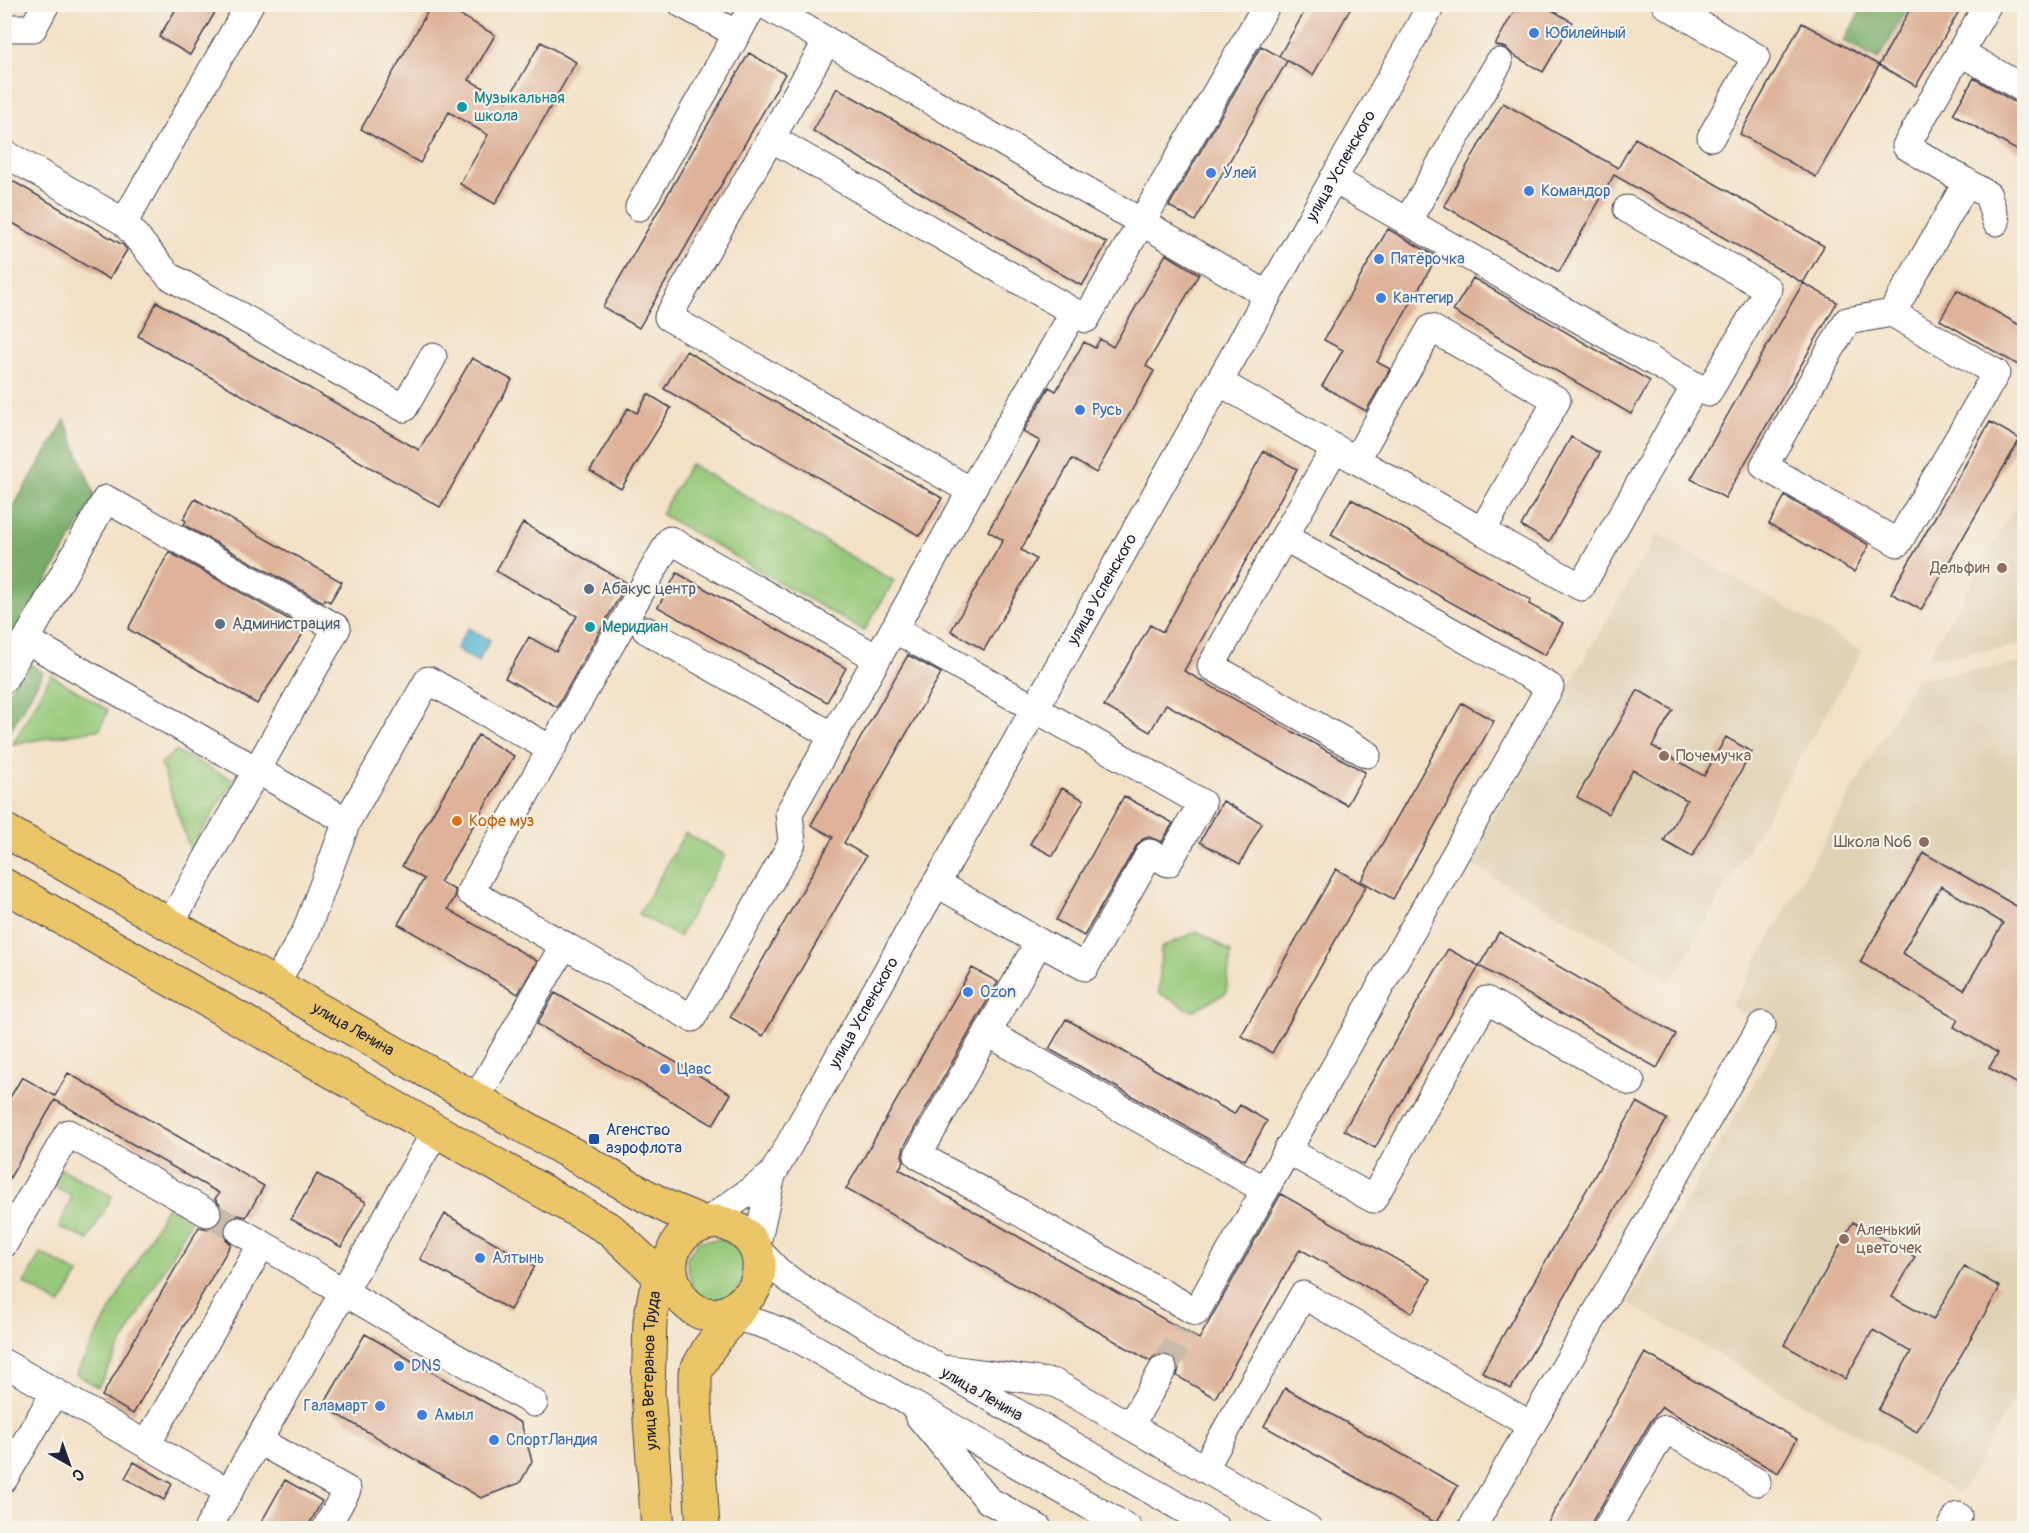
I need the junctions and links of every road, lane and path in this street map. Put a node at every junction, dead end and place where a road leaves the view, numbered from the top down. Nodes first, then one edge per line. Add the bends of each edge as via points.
1 (46, 4) edge
2 (250, 4) edge
3 (682, 4) edge
4 (754, 4) edge
5 (763, 4) edge
6 (1267, 4) edge
7 (1432, 4) edge
8 (1665, 4) edge
9 (1988, 4) edge
10 (4, 28) edge
11 (737, 34) junction
12 (827, 41) junction
13 (1960, 52) junction
14 (1499, 62) dead end
15 (2025, 89) edge
16 (1711, 136) dead end
17 (771, 138) junction
18 (4, 153) edge
19 (1333, 179) junction
20 (1967, 182) junction
21 (639, 207) dead end
22 (1627, 209) dead end
23 (124, 222) junction
24 (1142, 222) junction
25 (1407, 222) junction
26 (1996, 222) dead end
27 (1268, 295) junction
28 (1074, 312) junction
29 (1892, 313) junction
30 (433, 357) dead end
31 (1219, 382) junction
32 (1695, 386) junction
33 (1346, 454) junction
34 (971, 491) junction
35 (1482, 531) junction
36 (1284, 537) junction
37 (894, 629) junction
38 (646, 630) dead end
39 (26, 640) junction
40 (877, 658) junction
41 (4, 679) edge
42 (1035, 709) junction
43 (833, 736) junction
44 (551, 749) junction
45 (1368, 754) dead end
46 (257, 770) junction
47 (347, 821) junction
48 (4, 830) edge
49 (936, 884) junction
50 (4, 885) edge
51 (170, 924) junction
52 (1040, 942) junction
53 (564, 945) junction
54 (275, 984) junction
55 (1762, 1024) dead end
56 (988, 1033) junction
57 (1630, 1082) dead end
58 (476, 1099) junction
59 (436, 1131) junction
60 (1287, 1150) junction
61 (772, 1175) junction
62 (1265, 1190) junction
63 (207, 1213) tunnel mouth
64 (705, 1223) junction
65 (238, 1230) tunnel mouth
66 (4, 1244) edge
67 (262, 1244) junction
68 (756, 1248) junction
69 (672, 1277) junction
70 (344, 1291) junction
71 (732, 1309) junction
72 (4, 1363) edge
73 (937, 1367) junction
74 (1163, 1369) tunnel mouth
75 (55, 1392) junction
76 (534, 1402) dead end
77 (908, 1403) junction
78 (1531, 1425) junction
79 (1130, 1426) junction
80 (259, 1441) junction
81 (147, 1444) junction
82 (1204, 1469) junction
83 (4, 1479) edge
84 (1757, 1482) dead end
85 (229, 1492) junction
86 (208, 1528) edge
87 (326, 1528) edge
88 (658, 1528) edge
89 (703, 1528) edge
90 (1038, 1528) edge
91 (1128, 1528) edge
92 (1216, 1528) edge
93 (1308, 1528) edge
94 (1472, 1528) edge
95 (1608, 1528) edge

1 - 10 street via 33,28
2 - 23 street
3 - 11 street
4 - 11 street
5 - 12 street
6 - 24 street
7 - 19 street, улица Успенского
8 - 16 street via 1756,57
9 - 13 street
11 - 21 street
12 - 17 street
12 - 24 street
13 - 15 street
13 - 20 street via 1906,146
14 - 25 street
17 - 28 street
17 - 34 street via 668,317
18 - 23 street
19 - 25 street
19 - 27 street, улица Успенского
20 - 26 street via 1988,195
20 - 29 street
22 - 32 street via 1768,289 1708,393
23 - 30 street via 169,276 404,408
24 - 27 street
24 - 28 street via 1086,319
25 - 32 street
27 - 31 street, улица Успенского
28 - 34 street
29 - 29 street via 1847,321 1764,466 1898,543 1996,373
31 - 33 street
31 - 42 street, улица Успенского
32 - 35 street via 1581,587
33 - 35 street
33 - 35 street via 1431,328 1557,400
33 - 36 street
34 - 37 street
36 - 45 street via 1211,666
36 - 60 street via 1550,687
37 - 40 street
37 - 42 street
38 - 43 street
39 - 41 street
39 - 46 street
39 - 46 street via 106,499 337,628
40 - 43 street
40 - 44 street via 670,540
42 - 49 street, улица Успенского
42 - 52 street via 1202,803 1168,863 1150,853 1085,967
43 - 53 street via 789,813 792,843 692,1018
44 - 47 street via 428,680
44 - 53 street via 470,892
46 - 47 street
46 - 51 street
47 - 54 street via 306,931
48 - 51 main road, улица Ленина
49 - 52 street
49 - 61 street, улица Успенского
50 - 59 main road
51 - 54 main road, улица Ленина
52 - 56 street
53 - 58 street
54 - 58 main road, улица Ленина
55 - 78 street
56 - 62 street
56 - 62 street via 918,1155 1190,1322
57 - 60 street via 1486,1000 1373,1199
58 - 64 main road, улица Ленина via 669,1208
59 - 69 main road via 611,1230
59 - 70 street
60 - 62 street
61 - 64 street
61 - 68 street
63 - 66 street via 68,1133
64 - 68 main road via 735,1227
64 - 69 main road via 679,1240
65 - 67 street
67 - 70 street
67 - 81 street
68 - 71 main road via 760,1261 756,1285
68 - 73 street, улица Ленина via 798,1286
69 - 71 main road via 692,1308 703,1313
69 - 88 main road, улица Ветеранов Труда via 655,1293 650,1322 648,1392
70 - 76 street
70 - 80 street
71 - 77 street via 802,1341
71 - 89 main road via 695,1373
72 - 75 street
73 - 79 street via 1055,1383
73 - 92 street, улица Ленина
74 - 79 street
75 - 81 street
75 - 83 street
77 - 90 street via 988,1500
77 - 91 street
78 - 82 street via 1303,1295
78 - 94 street
79 - 82 street
80 - 85 street
80 - 87 street via 347,1490
81 - 85 street
82 - 93 street
84 - 95 street via 1665,1429
85 - 86 street

